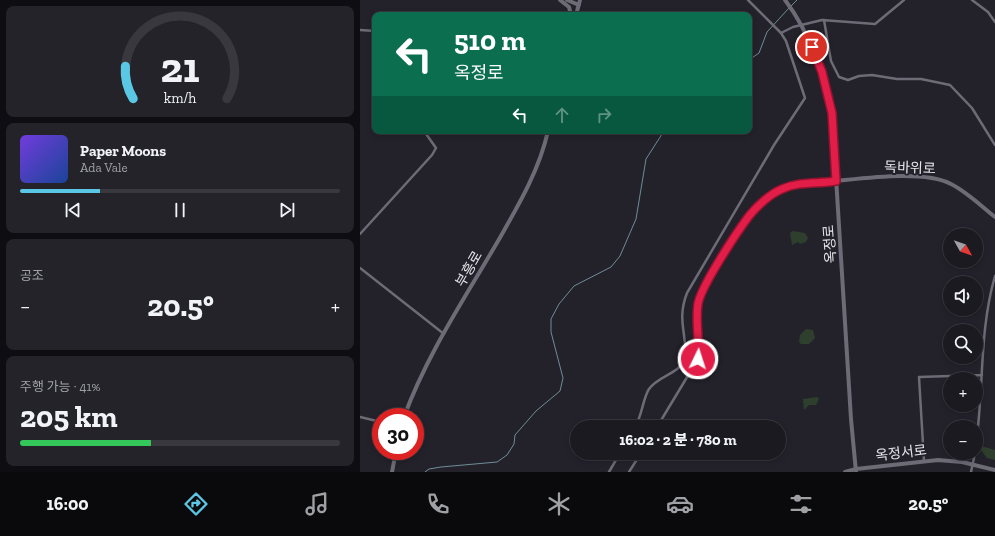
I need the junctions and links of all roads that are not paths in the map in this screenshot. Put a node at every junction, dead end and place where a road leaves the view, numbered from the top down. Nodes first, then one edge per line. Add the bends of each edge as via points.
1 (560, 0) edge
2 (567, 0) edge
3 (748, 0) edge
4 (904, 0) edge
5 (972, 0) edge
6 (786, 1) edge
7 (579, 2) edge
8 (570, 12) edge
9 (577, 12) edge
10 (824, 20) junction
11 (995, 22) edge
12 (801, 23) junction
13 (360, 30) edge
14 (372, 31) edge
15 (780, 32) junction
16 (426, 134) edge
17 (547, 134) edge
18 (995, 145) edge
19 (836, 181) junction
20 (995, 217) edge
21 (360, 234) edge
22 (360, 268) edge
23 (995, 276) edge
24 (444, 334) junction
25 (982, 372) edge
26 (943, 376) edge
27 (407, 408) edge
28 (360, 417) edge
29 (372, 420) edge
30 (639, 420) edge
31 (661, 420) edge
32 (394, 460) edge
33 (616, 460) edge
34 (637, 460) edge
35 (974, 460) edge
36 (924, 461) junction
37 (973, 464) junction
38 (882, 467) junction
39 (995, 470) edge
40 (856, 471) edge
41 (392, 472) edge
42 (609, 472) edge
43 (630, 472) edge
44 (845, 472) edge
45 (883, 472) edge
46 (971, 472) edge

1 - 8 main road via 569,7
2 - 7 main road
3 - 15 street
4 - 10 street via 875,24
5 - 11 street via 984,8
6 - 12 main road, 옥정로
7 - 9 main road
10 - 12 street
10 - 18 street via 831,61 837,75 842,79 848,80 868,74 946,83 972,108
12 - 15 street
12 - 19 main road, 옥정로 via 822,72 832,113
13 - 14 street
15 - 30 street via 789,47 805,98 774,145 687,294 682,306 681,320 685,360 682,366 649,389
16 - 21 street via 436,148 432,155
17 - 24 main road, 부흥로 via 530,183
19 - 20 main road, 독바위로 via 933,177 951,184
19 - 31 street via 798,184 782,189 750,216 701,294 697,318 700,348 698,359
19 - 40 main road, 옥정로
22 - 24 street
23 - 25 street via 985,324
24 - 27 main road, 부흥로 via 412,393
26 - 36 street via 919,377
28 - 29 street
32 - 41 main road
33 - 42 street
34 - 43 street
35 - 37 street
36 - 37 main road, 옥정서로 via 946,460
36 - 38 main road, 옥정서로
37 - 39 main road, 옥정서로
37 - 46 street
38 - 40 main road, 옥정서로
38 - 45 street
40 - 44 main road, 옥정서로

